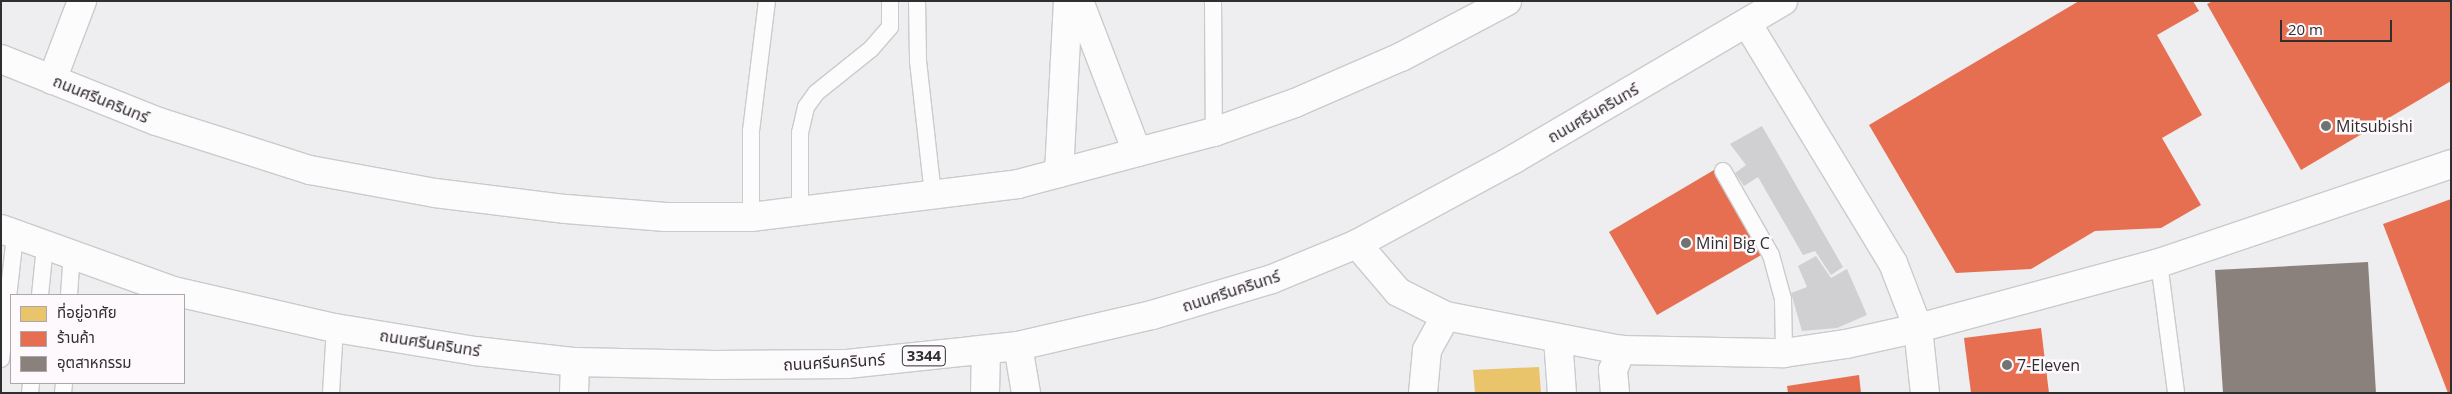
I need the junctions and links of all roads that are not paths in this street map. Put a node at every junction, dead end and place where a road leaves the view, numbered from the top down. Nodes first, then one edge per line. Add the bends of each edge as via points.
1 (82, 1) edge
2 (766, 1) edge
3 (890, 1) edge
4 (917, 1) edge
5 (1068, 1) edge
6 (1079, 1) edge
7 (1213, 1) edge
8 (1506, 1) edge
9 (1783, 1) edge
10 (1747, 23) junction
11 (1, 59) edge
12 (52, 80) junction
13 (1214, 132) junction
14 (1137, 152) junction
15 (2451, 164) edge
16 (1723, 171) dead end
17 (1059, 173) junction
18 (933, 194) junction
19 (800, 211) junction
20 (751, 217) junction
21 (8, 232) edge
22 (1357, 244) junction
23 (45, 246) junction
24 (72, 256) junction
25 (2159, 263) junction
26 (40, 294) edge
27 (69, 294) edge
28 (1446, 316) junction
29 (336, 328) junction
30 (1918, 328) junction
31 (1558, 339) junction
32 (1018, 346) junction
33 (986, 350) junction
34 (1621, 350) junction
35 (1784, 353) junction
36 (1, 359) edge
37 (575, 362) junction
38 (331, 393) edge
39 (574, 393) edge
40 (985, 393) edge
41 (1026, 393) edge
42 (1423, 393) edge
43 (1562, 393) edge
44 (1615, 393) edge
45 (1925, 393) edge
46 (2176, 393) edge

1 - 12 main road
2 - 20 lane via 750,131
3 - 19 lane via 890,26 871,49 816,93 806,107 800,133
4 - 18 lane via 918,61
5 - 17 main road
6 - 14 main road
7 - 13 lane
8 - 13 main road, ถนนศรีนครินทร์ via 1401,58 1295,103
9 - 10 main road, ถนนศรีนครินทร์ / 3344
10 - 22 main road, ถนนศรีนครินทร์ / 3344 via 1514,159
10 - 30 main road via 1893,263
11 - 12 main road, ถนนศรีนครินทร์
12 - 20 main road, ถนนศรีนครินทร์ via 156,121 310,170 435,193 566,209 666,217
13 - 14 main road, ถนนศรีนครินทร์
14 - 17 main road, ถนนศรีนครินทร์
15 - 25 main road
16 - 35 lane via 1771,255 1783,299
17 - 18 main road, ถนนศรีนครินทร์ via 1018,184
18 - 19 main road, ถนนศรีนครินทร์
19 - 20 main road, ถนนศรีนครินทร์
21 - 23 main road, ถนนศรีนครินทร์ / 3344
21 - 36 lane
22 - 28 main road via 1398,292
22 - 32 main road, ถนนศรีนครินทร์ / 3344 via 1272,279 1180,307
23 - 24 main road, ถนนศรีนครินทร์ / 3344
23 - 26 lane
24 - 27 lane
24 - 29 main road, ถนนศรีนครินทร์ / 3344 via 174,291
25 - 30 main road
25 - 46 lane
28 - 31 main road
28 - 42 main road via 1427,350
29 - 37 main road, ถนนศรีนครินทร์ / 3344 via 475,351
29 - 38 lane
30 - 35 main road via 1846,344
30 - 45 main road
31 - 34 main road
31 - 43 main road
32 - 33 main road, ถนนศรีนครินทร์ / 3344
32 - 41 main road
33 - 37 main road, ถนนศรีนครินทร์ / 3344 via 847,364
33 - 40 main road
34 - 35 main road
34 - 44 main road via 1613,370
37 - 39 main road

